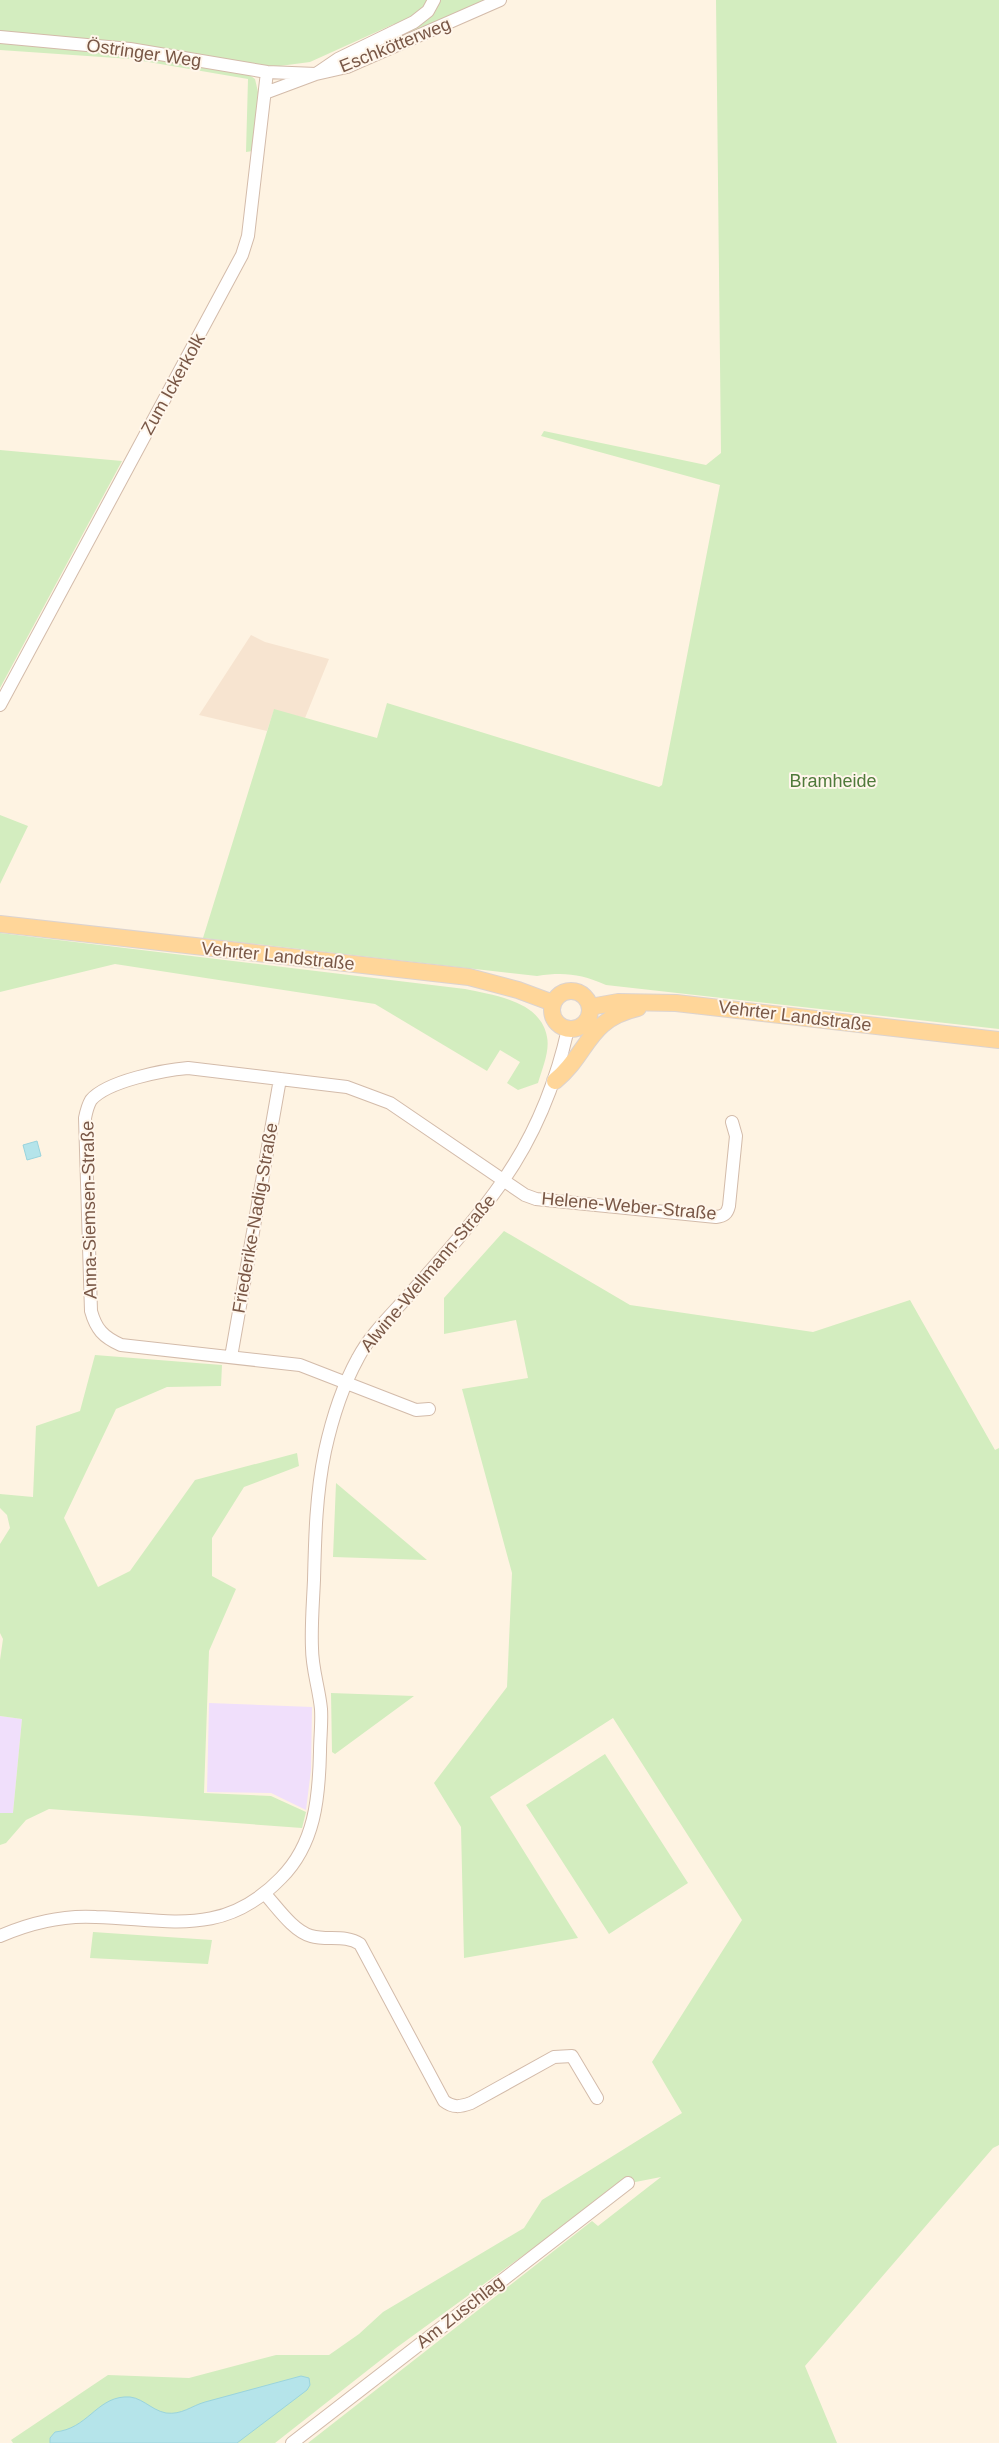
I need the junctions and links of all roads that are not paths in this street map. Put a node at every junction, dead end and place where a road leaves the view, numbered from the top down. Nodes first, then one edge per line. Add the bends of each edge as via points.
1 (434, 0) edge
2 (500, 0) edge
3 (0, 37) edge
4 (267, 72) junction
5 (316, 74) junction
6 (265, 93) junction
7 (0, 705) edge
8 (0, 924) edge
9 (648, 1002) junction
10 (553, 1003) junction
11 (590, 1007) junction
12 (568, 1029) junction
13 (999, 1040) edge
14 (280, 1079) junction
15 (555, 1081) junction
16 (732, 1122) dead end
17 (503, 1181) junction
18 (231, 1357) junction
19 (346, 1382) junction
20 (429, 1409) dead end
21 (265, 1894) junction
22 (0, 1936) edge
23 (597, 2098) dead end
24 (628, 2183) dead end
25 (292, 2443) edge

1 - 5 street via 428,11 414,22 338,59
2 - 5 street, Eschkötterweg via 347,67
3 - 4 street, Östringer Weg via 130,49
4 - 5 street
4 - 6 street
5 - 6 street
6 - 7 street, Zum Ickerkolk via 248,236 242,255
8 - 10 main road, Vehrter Landstraße via 469,977
9 - 11 main road, Vehrter Landstraße via 618,1002
9 - 13 main road, Vehrter Landstraße via 705,1005
9 - 15 main road via 608,1019 587,1040 571,1068
10 - 11 main road via 560,994 570,991 581,994
10 - 12 main road via 555,1021
11 - 12 main road via 590,1015 583,1026
12 - 15 street, Alwine-Wellmann-Straße
14 - 17 street, Anna-Siemsen-Straße via 347,1087 390,1103
14 - 18 street, Friederike-Nadig-Straße
14 - 18 street, Anna-Siemsen-Straße via 188,1068 167,1070 104,1089 90,1101 85,1118 91,1311 95,1327 106,1339 121,1345
15 - 17 street, Alwine-Wellmann-Straße
16 - 17 street, Helene-Weber-Straße via 736,1136 730,1197 727,1212 722,1216 536,1199
17 - 19 street, Alwine-Wellmann-Straße via 453,1245 377,1331
18 - 19 street, Anna-Siemsen-Straße via 300,1364
19 - 20 street, Anna-Siemsen-Straße via 416,1410
19 - 21 street, Alwine-Wellmann-Straße via 325,1450 316,1514 312,1648 321,1712 316,1811 300,1855
21 - 22 street, Alwine-Wellmann-Straße via 242,1908 192,1922 165,1923 94,1916 64,1918 31,1924
21 - 23 street via 300,1931 311,1936 346,1938 360,1944 444,2101 450,2106 461,2107 471,2103 554,2057 564,2055 572,2056
24 - 25 street, Am Zuschlag

